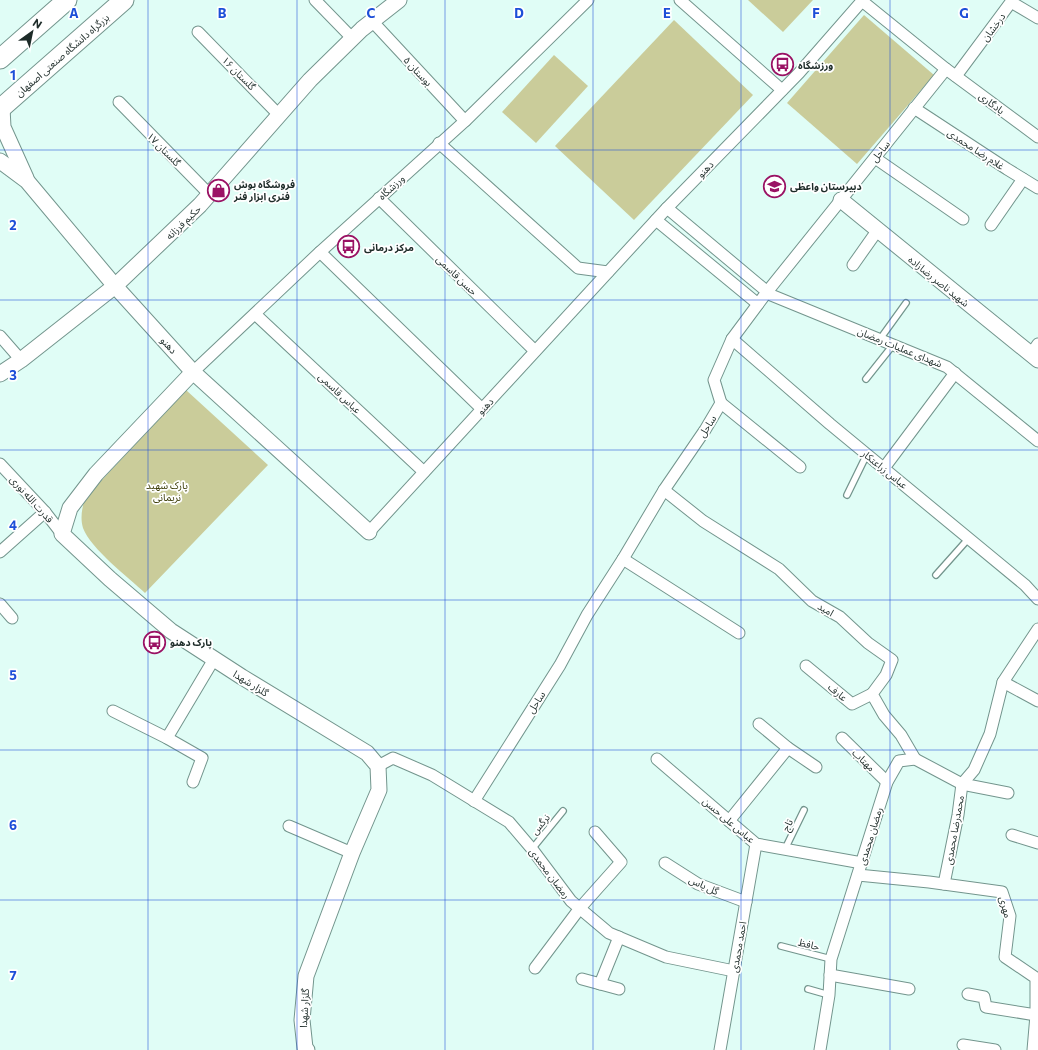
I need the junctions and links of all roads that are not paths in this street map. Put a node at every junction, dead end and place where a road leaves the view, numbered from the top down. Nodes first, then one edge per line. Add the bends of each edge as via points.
1 (67, 0) edge
2 (124, 0) edge
3 (315, 0) edge
4 (399, 0) edge
5 (588, 0) edge
6 (680, 0) edge
7 (1038, 18) edge
8 (372, 21) junction
9 (198, 32) dead end
10 (352, 38) junction
11 (0, 59) edge
12 (946, 69) junction
13 (956, 76) junction
14 (782, 90) junction
15 (119, 102) dead end
16 (914, 108) junction
17 (1, 109) edge
18 (280, 114) junction
19 (465, 121) junction
20 (2, 129) edge
21 (1038, 137) edge
22 (439, 143) junction
23 (875, 158) junction
24 (0, 161) edge
25 (1023, 179) junction
26 (27, 181) junction
27 (1038, 188) edge
28 (210, 195) junction
29 (379, 198) junction
30 (841, 200) junction
31 (667, 208) junction
32 (963, 219) dead end
33 (656, 220) junction
34 (991, 225) dead end
35 (877, 231) junction
36 (320, 252) junction
37 (853, 265) dead end
38 (608, 272) junction
39 (116, 286) junction
40 (767, 292) junction
41 (906, 303) dead end
42 (758, 304) junction
43 (255, 314) junction
44 (0, 336) edge
45 (732, 339) junction
46 (880, 339) junction
47 (893, 345) junction
48 (535, 351) junction
49 (1036, 353) edge
50 (21, 360) junction
51 (193, 372) junction
52 (955, 373) junction
53 (0, 374) edge
54 (866, 379) dead end
55 (722, 403) junction
56 (482, 409) junction
57 (1038, 441) edge
58 (867, 454) junction
59 (0, 464) edge
60 (800, 467) dead end
61 (884, 468) junction
62 (424, 472) junction
63 (664, 490) junction
64 (847, 495) dead end
65 (45, 512) junction
66 (369, 532) joint
67 (62, 534) junction
68 (969, 538) junction
69 (0, 552) edge
70 (623, 559) junction
71 (936, 575) dead end
72 (1038, 599) edge
73 (0, 604) edge
74 (12, 618) dead end
75 (1038, 628) edge
76 (739, 633) dead end
77 (214, 659) junction
78 (806, 666) dead end
79 (1003, 682) junction
80 (872, 694) junction
81 (1038, 701) edge
82 (114, 711) dead end
83 (759, 724) dead end
84 (167, 738) junction
85 (842, 738) dead end
86 (788, 748) junction
87 (657, 759) dead end
88 (915, 759) junction
89 (378, 766) junction
90 (816, 767) dead end
91 (193, 782) dead end
92 (887, 782) junction
93 (962, 784) junction
94 (1008, 793) dead end
95 (474, 801) junction
96 (804, 810) dead end
97 (563, 811) dead end
98 (729, 821) junction
99 (289, 826) dead end
100 (595, 832) dead end
101 (1012, 835) dead end
102 (1038, 843) edge
103 (756, 844) junction
104 (532, 848) junction
105 (785, 849) junction
106 (352, 853) junction
107 (665, 863) dead end
108 (862, 863) junction
109 (858, 874) junction
110 (944, 884) junction
111 (746, 902) junction
112 (580, 908) junction
113 (619, 937) junction
114 (781, 946) dead end
115 (832, 959) junction
116 (535, 968) dead end
117 (734, 971) junction
118 (830, 975) junction
119 (582, 980) dead end
120 (600, 984) junction
121 (619, 989) dead end
122 (808, 989) dead end
123 (909, 989) dead end
124 (968, 994) dead end
125 (829, 995) junction
126 (1036, 1016) junction
127 (963, 1045) dead end
128 (305, 1049) edge
129 (720, 1050) edge
130 (820, 1050) edge
131 (995, 1050) edge
132 (1033, 1050) edge

1 - 11 highway
2 - 17 highway, بزرگراه دانشگاه صنعتی اصفهان
3 - 10 street
4 - 8 street, حکیم فرزانه
5 - 19 street, ورزشگاه
6 - 14 street
7 - 13 street, درخشان via 1011,2
8 - 10 street, حکیم فرزانه
8 - 19 street, بوستان ۵
9 - 18 street, گلستان ۱۶
10 - 18 street, حکیم فرزانه
12 - 13 street, یادگاری
12 - 14 street, دهنو via 862,1
12 - 16 street, ساحل
13 - 21 street, یادگاری
14 - 31 street, دهنو
15 - 28 street, گلستان ۱۷
16 - 23 street, ساحل
16 - 25 street, غلام رضا محمدی
17 - 20 street, دهنو
18 - 28 street, حکیم فرزانه
19 - 22 street, ورزشگاه
20 - 26 street, دهنو
22 - 29 street, ورزشگاه
22 - 38 street via 578,268
23 - 30 street, ساحل
23 - 32 street
24 - 26 street, دهنو
25 - 27 street, غلام رضا محمدی
25 - 34 street
26 - 39 street, دهنو
28 - 39 street, حکیم فرزانه
29 - 36 street, ورزشگاه
29 - 48 street, حسن قاسمی
30 - 35 street, شهید ناصر رضازاده
30 - 40 street, ساحل
31 - 33 street, دهنو
31 - 40 street, شهدای عملیات رمضان
33 - 38 street, دهنو
33 - 42 street
35 - 37 street
35 - 49 street, شهید ناصر رضازاده
36 - 43 street, ورزشگاه
36 - 56 street
38 - 48 street, دهنو
39 - 50 street, حکیم فرزانه
39 - 51 street, دهنو
40 - 42 street, ساحل
40 - 46 street, شهدای عملیات رمضان
41 - 46 lane
42 - 45 street, ساحل
43 - 51 street, ورزشگاه
43 - 62 street, عباس قاسمی
44 - 50 street
45 - 55 street, ساحل via 714,380
45 - 58 street, عباس زراعتکار
46 - 47 street, شهدای عملیات رمضان
47 - 52 street, شهدای عملیات رمضان via 947,367
47 - 54 lane
48 - 56 street, دهنو
50 - 53 street, حکیم فرزانه
51 - 66 street, دهنو
51 - 67 street via 96,474 70,508
52 - 57 street, شهدای عملیات رمضان
52 - 61 street
55 - 60 street
55 - 63 street, ساحل
56 - 62 street, دهنو
58 - 61 street, عباس زراعتکار
58 - 64 lane
59 - 65 street, قدرت الله نوری
61 - 68 street, عباس زراعتکار
62 - 66 street, دهنو
63 - 70 street, ساحل
63 - 80 street, امید via 704,521 779,569 812,601 840,617 868,644 892,660 886,675
65 - 67 street, قدرت الله نوری
65 - 69 street
67 - 77 street, گلزار شهدا via 171,631
68 - 71 lane
68 - 72 street, عباس زراعتکار
70 - 76 street
70 - 95 street, ساحل
73 - 74 street
75 - 79 street, محمدرضا محمدی
77 - 84 street
77 - 89 street, گلزار شهدا via 367,753
78 - 80 street, عارف via 852,704
79 - 81 street
79 - 93 street, محمدرضا محمدی via 990,734 974,770
80 - 88 street
82 - 84 street
83 - 86 street
84 - 91 street via 202,758
85 - 92 street, مهتاب
86 - 90 street
86 - 98 street
87 - 98 street, عباس علی حسن
88 - 92 street, رمضان محمدی via 899,762
88 - 93 street
89 - 95 street, رمضان محمدی via 393,758 432,775
89 - 106 street, گلزار شهدا via 379,790
92 - 108 street, رمضان محمدی
93 - 94 street
93 - 110 street, محمدرضا محمدی
95 - 104 street, رمضان محمدی via 509,822
96 - 105 lane, تاج
97 - 104 lane, نرگس
98 - 103 street, عباس علی حسن
99 - 106 street
100 - 112 street via 621,862
101 - 102 street
103 - 105 street, عباس علی حسن
103 - 111 street, احمد محمدی
104 - 112 street, رمضان محمدی via 571,901
105 - 108 street, عباس علی حسن
106 - 128 street, گلزار شهدا via 306,976 302,1020
107 - 111 street, گل یاس via 698,884
108 - 109 street, رمضان محمدی
109 - 110 street, مهری
109 - 115 street, رمضان محمدی
110 - 126 street, مهری via 1002,892 1010,916 1005,957 1036,978
111 - 117 street, احمد محمدی
112 - 113 street, رمضان محمدی via 609,933
112 - 116 street
113 - 117 street, رمضان محمدی via 666,957
113 - 120 street
114 - 115 lane, حافظ
115 - 118 street, رمضان محمدی
117 - 129 street, احمد محمدی
118 - 123 street
118 - 125 street, رمضان محمدی
119 - 120 street
120 - 121 street
122 - 125 lane
124 - 126 street via 984,997 986,1007
125 - 130 street, رمضان محمدی
126 - 132 street, مهری
127 - 131 street

